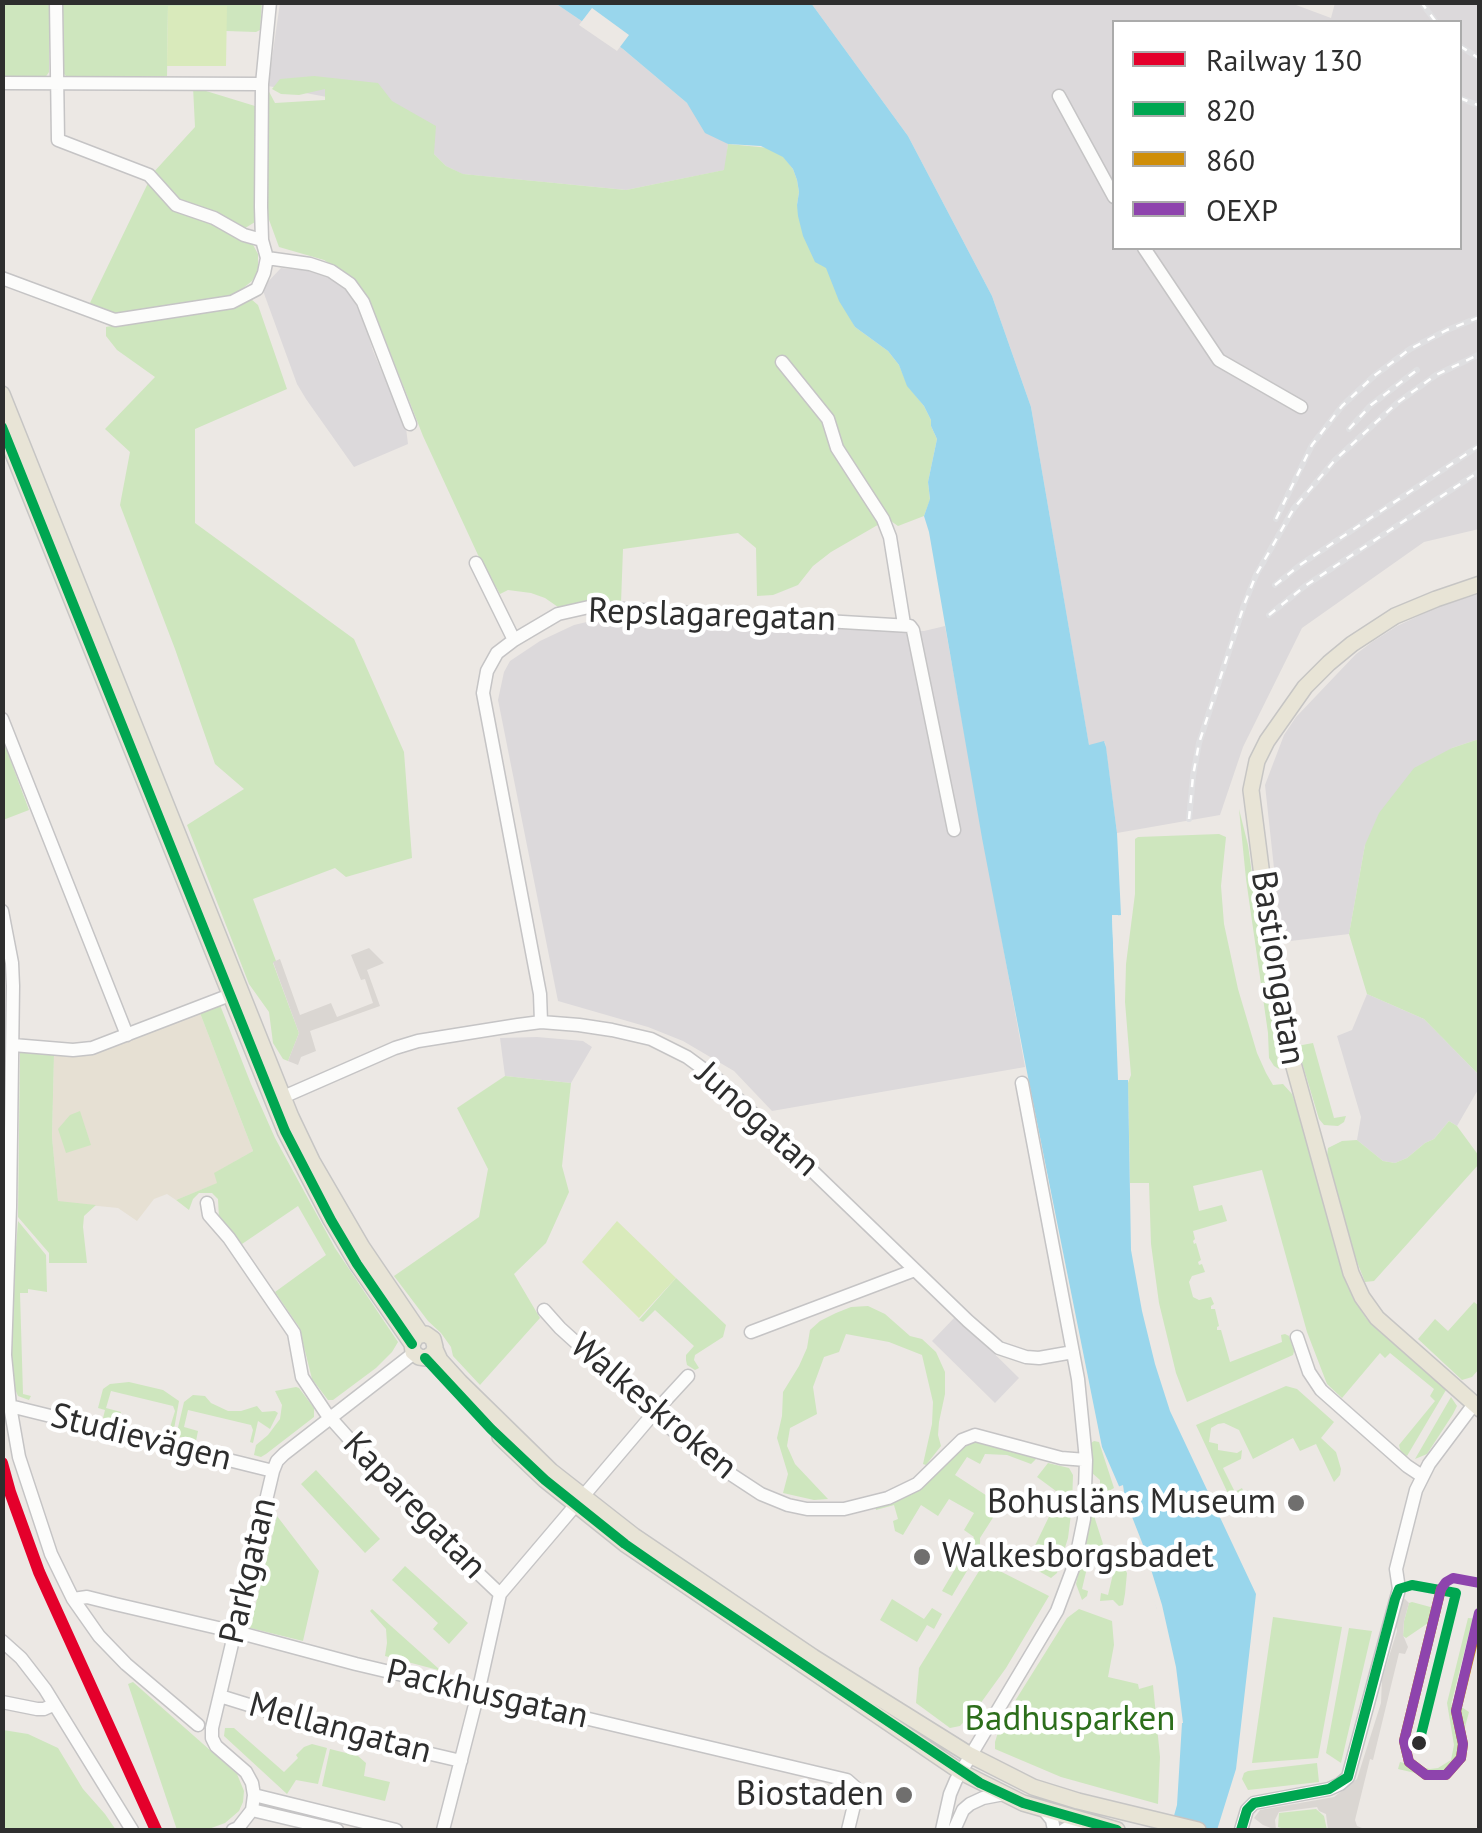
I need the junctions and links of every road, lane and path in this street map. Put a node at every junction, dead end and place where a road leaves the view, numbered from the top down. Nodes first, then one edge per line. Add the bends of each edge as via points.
1 (56, 2) edge
2 (270, 2) edge
3 (2, 83) edge
4 (55, 83) junction
5 (262, 84) junction
6 (1059, 96) dead end
7 (1112, 192) edge
8 (262, 240) junction
9 (1145, 250) edge
10 (268, 258) junction
11 (2, 278) edge
12 (782, 362) dead end
13 (2, 394) edge
14 (1301, 407) dead end
15 (410, 424) dead end
16 (2, 426) edge
17 (476, 563) dead end
18 (1480, 584) edge
19 (904, 624) junction
20 (514, 640) junction
21 (2, 719) edge
22 (954, 830) dead end
23 (2, 910) edge
24 (230, 995) junction
25 (542, 1022) junction
26 (127, 1035) junction
27 (13, 1045) junction
28 (1022, 1082) dead end
29 (278, 1099) junction
30 (207, 1203) dead end
31 (914, 1270) junction
32 (544, 1310) dead end
33 (752, 1332) dead end
34 (1297, 1337) dead end
35 (421, 1348) junction
36 (1073, 1352) junction
37 (688, 1376) dead end
38 (10, 1406) junction
39 (1477, 1407) edge
40 (653, 1414) junction
41 (330, 1417) junction
42 (1086, 1460) junction
43 (273, 1470) junction
44 (1422, 1476) junction
45 (579, 1501) junction
46 (500, 1594) junction
47 (73, 1599) junction
48 (236, 1632) junction
49 (2, 1641) edge
50 (478, 1693) junction
51 (220, 1696) junction
52 (2, 1702) edge
53 (54, 1704) junction
54 (198, 1725) dead end
55 (970, 1755) junction
56 (461, 1761) junction
57 (961, 1772) junction
58 (1004, 1794) junction
59 (253, 1802) junction
60 (1044, 1810) junction
61 (1090, 1824) junction
62 (132, 1830) edge
63 (233, 1830) edge
64 (337, 1830) edge
65 (396, 1830) edge
66 (443, 1830) edge
67 (848, 1830) edge
68 (942, 1830) edge
69 (954, 1830) edge
70 (1054, 1830) edge
71 (1064, 1830) edge
72 (1117, 1830) edge
73 (1198, 1830) edge
74 (1241, 1830) edge

1 - 4 street
2 - 5 street
3 - 4 street
4 - 5 street
4 - 8 street via 58,140 149,176 176,206
5 - 8 street
6 - 7 street
8 - 10 street
9 - 14 street via 1219,360
10 - 11 street via 257,289 232,302 115,320
10 - 15 street via 310,264 350,284
12 - 19 street via 828,418 837,448 883,518
13 - 29 main road
16 - 24 main road
17 - 20 street
18 - 39 main road, Bastiongatan via 1395,616 1330,663 1272,732 1251,790 1280,1016 1351,1273 1378,1318
19 - 20 street, Repslagaregatan via 589,608 558,614
19 - 22 street via 912,630
20 - 25 street, Repslagaregatan via 490,665 484,699
21 - 26 street
23 - 27 street via 12,963
24 - 26 street
24 - 29 main road
25 - 29 street, Junogatan via 418,1041
25 - 31 street, Junogatan via 638,1036 687,1057
26 - 27 street via 73,1050
27 - 38 street via 4,1332
28 - 36 street
29 - 35 main road via 306,1176 331,1220
30 - 41 street, Kaparegatan via 209,1215 291,1328 302,1377
31 - 33 street
31 - 36 street, Junogatan via 999,1348 1026,1358
32 - 40 street, Walkeskroken
34 - 44 street via 1321,1390
35 - 41 street, Parkgatan
35 - 45 main road via 491,1429
36 - 42 street
37 - 40 street
38 - 43 street, Studievägen
38 - 47 street via 24,1473
39 - 44 street
40 - 42 street, Walkeskroken via 730,1475 807,1509 853,1508 888,1498 975,1435
40 - 45 street
41 - 43 street, Parkgatan
41 - 46 street, Kaparegatan via 419,1517
42 - 55 street via 1082,1534 1066,1590
43 - 48 street, Parkgatan
44 - 74 street via 1348,1777 1329,1788 1254,1803
45 - 46 street
45 - 55 main road
45 - 57 main road via 625,1544
46 - 50 street
47 - 48 street, Packhusgatan
47 - 54 street via 126,1664
48 - 50 street, Packhusgatan
48 - 51 street, Parkgatan
49 - 53 street
50 - 56 street
50 - 67 street, Packhusgatan via 847,1780 856,1788
51 - 56 street, Mellangatan via 281,1719
51 - 59 street, Parkgatan via 212,1738 246,1772
52 - 53 street via 37,1709
53 - 62 street
55 - 57 street
55 - 73 main road via 1032,1787
56 - 66 street
57 - 58 main road
57 - 68 street
58 - 60 main road
58 - 69 street via 970,1804
59 - 63 street
59 - 64 street
59 - 65 street
60 - 61 main road
60 - 70 street
61 - 71 street
61 - 72 main road

